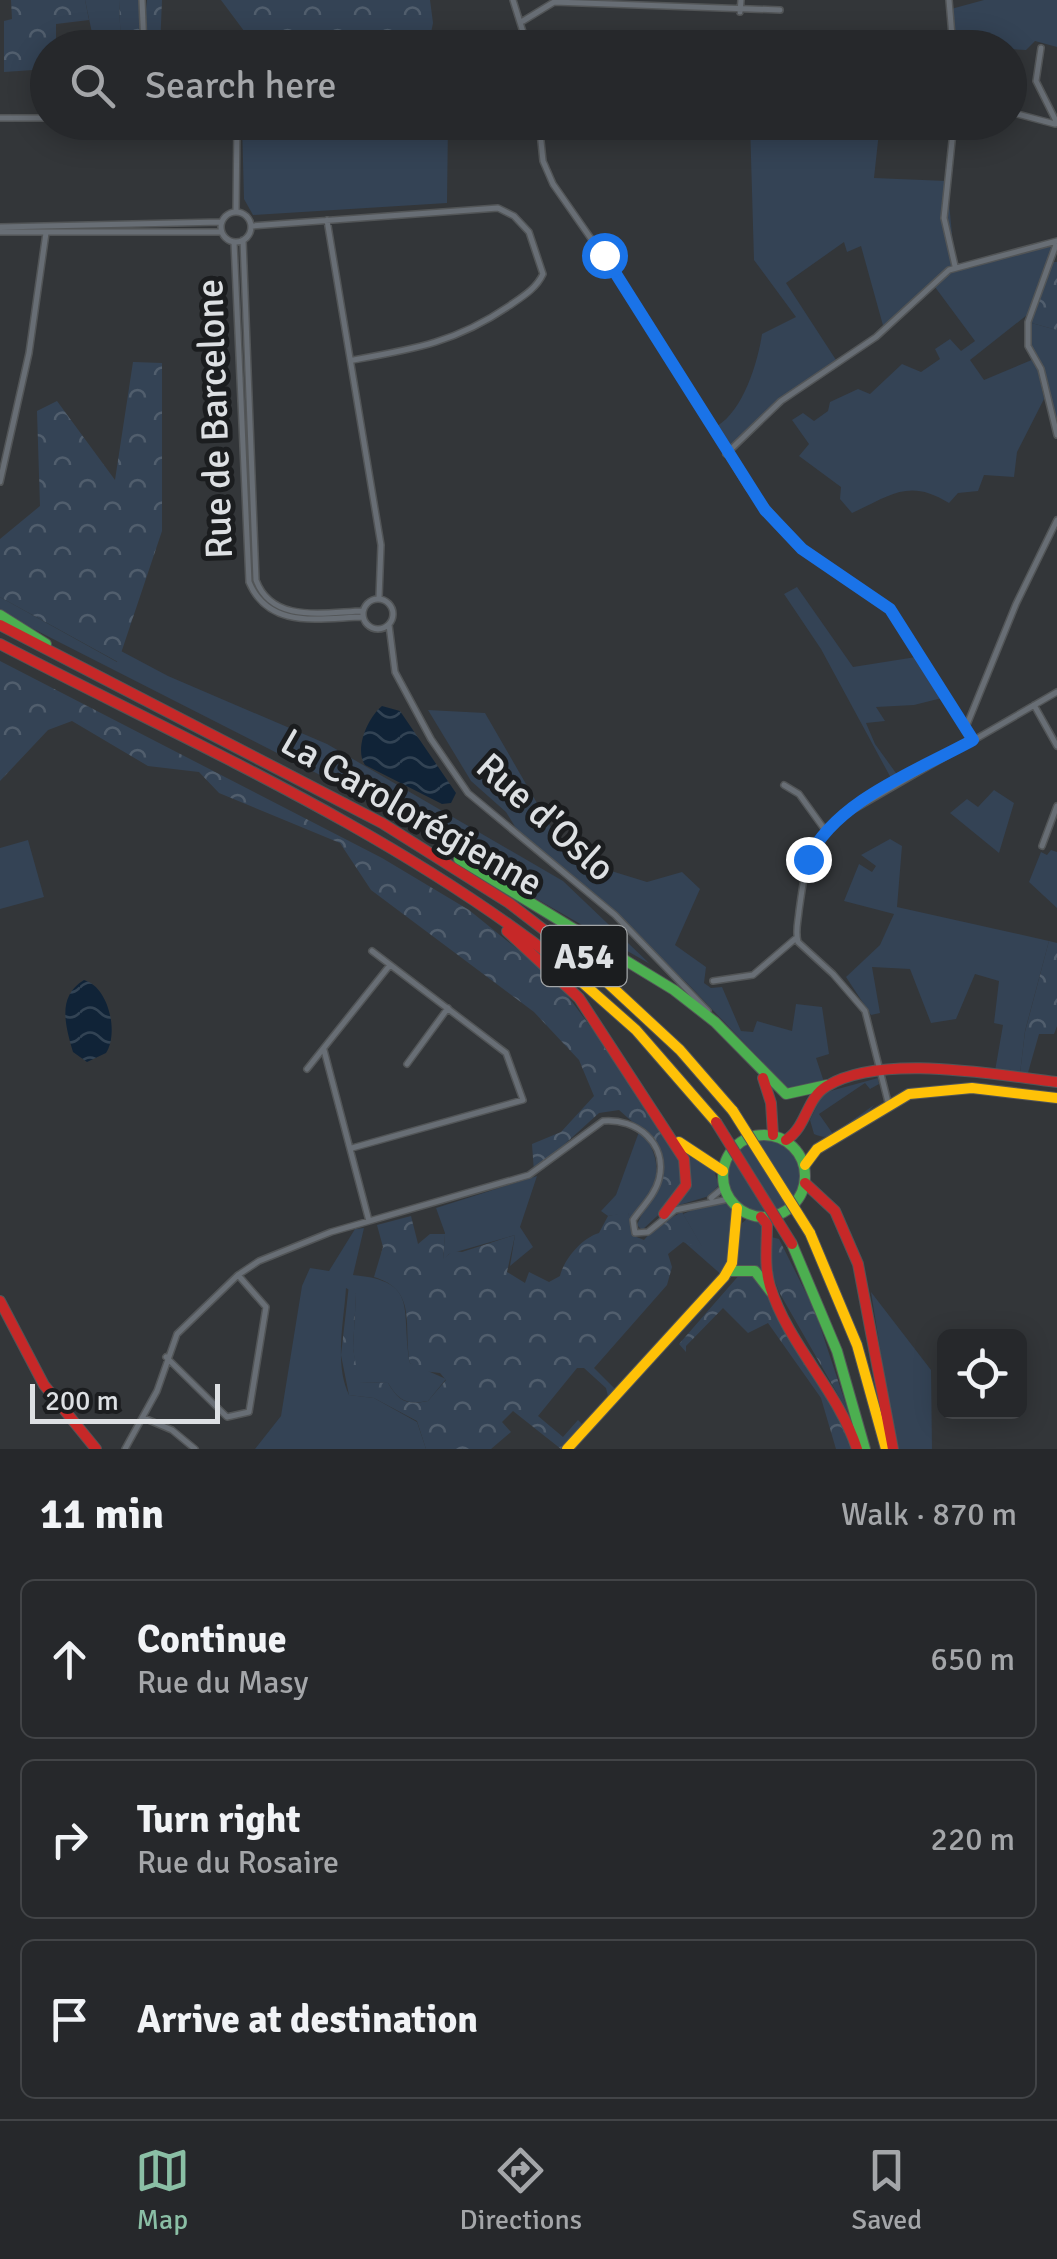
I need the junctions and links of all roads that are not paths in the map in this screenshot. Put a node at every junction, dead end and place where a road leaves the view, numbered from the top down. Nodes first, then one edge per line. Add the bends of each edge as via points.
1 (142, 0) edge
2 (514, 0) edge
3 (666, 0) edge
4 (741, 0) edge
5 (949, 0) edge
6 (589, 2) edge
7 (666, 9) junction
8 (780, 10) dead end
9 (740, 12) junction
10 (523, 21) junction
11 (143, 30) edge
12 (525, 30) edge
13 (952, 30) edge
14 (1041, 48) dead end
15 (1027, 116) edge
16 (0, 118) edge
17 (30, 118) edge
18 (1057, 124) edge
19 (237, 140) edge
20 (541, 140) edge
21 (952, 140) edge
22 (236, 212) junction
23 (328, 220) junction
24 (221, 222) junction
25 (251, 226) junction
26 (0, 230) edge
27 (221, 232) junction
28 (46, 233) junction
29 (243, 240) junction
30 (234, 242) junction
31 (1057, 242) edge
32 (955, 266) junction
33 (353, 360) junction
34 (1057, 435) edge
35 (726, 454) junction
36 (0, 482) edge
37 (1057, 520) edge
38 (379, 598) junction
39 (363, 614) junction
40 (0, 615) edge
41 (0, 625) edge
42 (388, 625) junction
43 (0, 648) edge
44 (50, 648) junction
45 (1056, 694) edge
46 (1034, 706) junction
47 (966, 727) junction
48 (973, 740) junction
49 (1057, 746) edge
50 (784, 784) dead end
51 (1057, 806) edge
52 (826, 831) junction
53 (406, 836) junction
54 (1042, 846) dead end
55 (498, 918) junction
56 (796, 938) junction
57 (372, 950) dead end
58 (390, 965) junction
59 (712, 981) dead end
60 (448, 1008) junction
61 (715, 1022) junction
62 (324, 1050) junction
63 (407, 1064) dead end
64 (307, 1068) dead end
65 (881, 1072) junction
66 (762, 1073) junction
67 (1057, 1082) edge
68 (828, 1085) junction
69 (1057, 1098) edge
70 (888, 1102) junction
71 (668, 1131) junction
72 (773, 1135) junction
73 (786, 1140) junction
74 (352, 1148) junction
75 (805, 1165) junction
76 (723, 1171) junction
77 (806, 1183) junction
78 (724, 1187) junction
79 (708, 1202) junction
80 (733, 1204) junction
81 (664, 1214) junction
82 (756, 1216) junction
83 (369, 1221) junction
84 (736, 1232) junction
85 (728, 1271) junction
86 (238, 1274) junction
87 (773, 1294) junction
88 (0, 1301) edge
89 (166, 1357) junction
90 (144, 1418) junction
91 (96, 1449) edge
92 (125, 1449) edge
93 (195, 1449) edge
94 (567, 1449) edge
95 (861, 1449) edge
96 (890, 1449) edge

1 - 11 street
2 - 10 street
3 - 7 street
4 - 9 street
5 - 13 street
6 - 7 street
6 - 10 street via 554,2
7 - 9 street
8 - 9 street
10 - 12 street
14 - 18 street via 1036,81
15 - 18 street
16 - 17 street
19 - 22 street
20 - 35 street via 553,184 638,306
21 - 32 street via 944,218
22 - 24 street
22 - 25 street
23 - 25 street
23 - 33 street
23 - 33 street via 498,208 529,232 540,255 538,284 483,324 444,343
24 - 26 street
24 - 27 street
25 - 29 street
26 - 28 street
27 - 28 street
27 - 30 street
28 - 36 street via 30,352
29 - 30 street
29 - 39 street, Rue de Barcelone via 256,580 280,609
30 - 39 street, Rue de Barcelone via 248,582 266,608 290,619
31 - 32 street
31 - 34 street via 1028,322 1028,346 1041,369
32 - 35 street via 876,337 781,401
33 - 38 street via 381,546
35 - 47 street via 790,538 890,609
37 - 47 street
38 - 39 street
38 - 42 street via 394,611
39 - 42 street via 374,628
40 - 44 main road
41 - 44 main road, La Carolorégienne / A54
42 - 61 street, Rue d'Oslo via 395,672 468,793 615,915
43 - 55 main road, La Carolorégienne / A54 via 386,848
44 - 53 main road, La Carolorégienne / A54
45 - 46 street
46 - 48 street
46 - 49 street
47 - 48 street
48 - 52 street
50 - 52 street
51 - 54 street
52 - 56 street via 801,878
53 - 61 main road via 426,841 599,941
53 - 96 main road, La Carolorégienne / A54, bridge via 505,897 604,972 734,1110 810,1233 857,1345
55 - 71 main road via 579,998
55 - 95 main road, La Carolorégienne / A54, bridge via 637,1030 716,1122 792,1244 837,1351
56 - 59 street via 753,975
56 - 65 street via 865,1011
57 - 58 street
58 - 60 street
58 - 62 street
60 - 63 street
60 - 74 street via 506,1053 523,1100
61 - 66 main road
62 - 64 street
62 - 74 street
65 - 67 main road
65 - 68 main road
65 - 70 street
66 - 68 main road via 786,1094
66 - 72 main road
68 - 73 main road via 803,1130
69 - 70 main road via 953,1087
70 - 75 main road via 816,1148
71 - 76 main road
71 - 81 main road via 688,1176
72 - 73 main road
72 - 76 main road via 740,1142
73 - 75 main road
74 - 83 street
75 - 77 main road
76 - 78 main road
77 - 82 main road via 794,1205
77 - 96 main road via 847,1232 877,1354
78 - 79 street
78 - 80 main road
79 - 80 street
79 - 81 street
80 - 82 main road
80 - 84 main road
81 - 83 street via 642,1235 632,1228 654,1193 660,1159 646,1134 616,1120 591,1126 528,1175
82 - 84 main road
82 - 87 main road via 766,1224
83 - 86 street via 298,1244
84 - 85 main road
85 - 87 main road via 755,1271
85 - 94 main road
86 - 89 street via 186,1323
86 - 89 street via 266,1307 249,1412 227,1418
87 - 95 main road
88 - 91 main road via 44,1385
89 - 90 street
90 - 92 street
90 - 93 street

